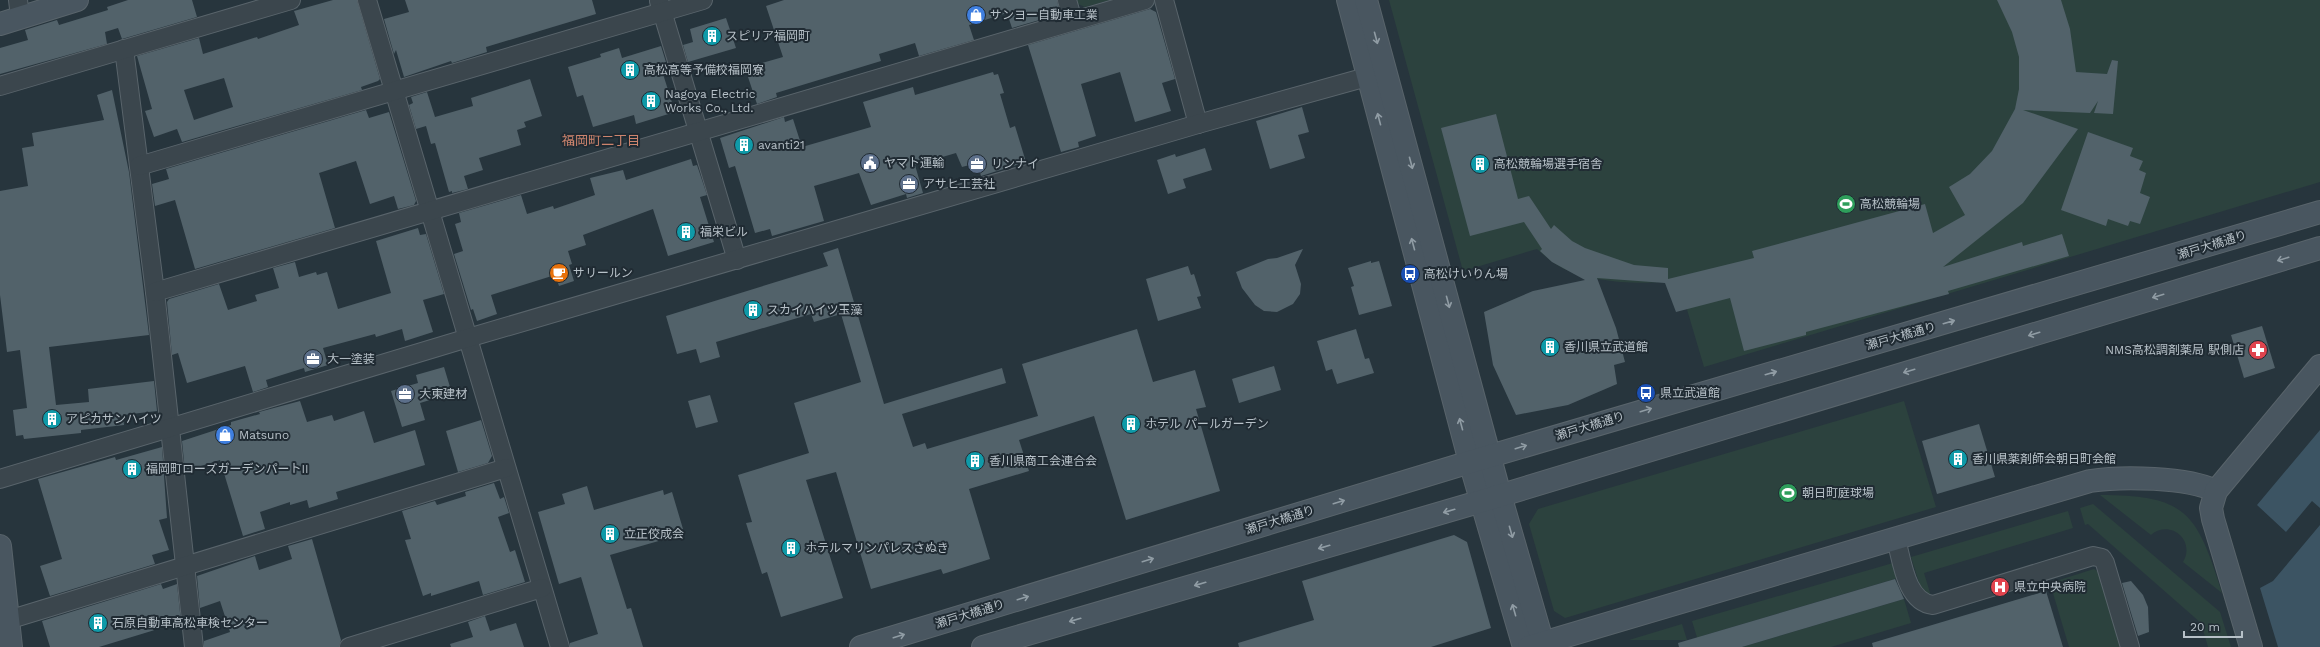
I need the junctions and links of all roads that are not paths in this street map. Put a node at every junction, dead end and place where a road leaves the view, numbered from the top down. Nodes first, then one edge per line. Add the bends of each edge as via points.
1 (77, 0) edge
2 (291, 0) edge
3 (367, 0) edge
4 (703, 0) edge
5 (1067, 0) edge
6 (1145, 0) edge
7 (1164, 0) edge
8 (1348, 0) edge
9 (1366, 0) edge
10 (661, 6) edge
11 (13, 14) edge
12 (1073, 21) junction
13 (124, 49) junction
14 (1377, 74) junction
15 (0, 86) edge
16 (395, 90) junction
17 (1198, 124) junction
18 (699, 131) junction
19 (140, 166) junction
20 (430, 211) junction
21 (2320, 212) edge
22 (2320, 248) edge
23 (737, 260) junction
24 (155, 292) junction
25 (468, 338) junction
26 (2320, 366) edge
27 (170, 427) junction
28 (1480, 459) junction
29 (506, 468) junction
30 (0, 479) edge
31 (2216, 490) junction
32 (1491, 498) junction
33 (1896, 539) junction
34 (0, 546) edge
35 (184, 564) junction
36 (542, 588) junction
37 (8, 620) junction
38 (1535, 646) edge
39 (11, 647) edge
40 (194, 647) edge
41 (349, 647) edge
42 (560, 647) edge
43 (862, 647) edge
44 (983, 647) edge
45 (2130, 647) edge
46 (2251, 647) edge

1 - 11 street
2 - 13 street
3 - 16 street
4 - 10 street
5 - 12 street
6 - 12 street
7 - 17 street
8 - 14 street
9 -> 14 street
10 - 16 street
10 - 18 street
12 - 18 street
13 - 15 street
13 - 19 street
14 - 17 street
14 - 28 street
16 - 19 street
16 - 20 street
17 - 23 street
18 - 20 street
18 - 23 street
19 - 24 street
20 - 24 street
20 - 25 street
28 -> 21 street, 瀬戸大橋通り
22 -> 32 street
23 - 25 street
24 - 27 street
25 - 27 street
25 - 29 street
26 - 31 street
27 - 30 street
27 - 35 street
28 - 32 street
43 -> 28 street, 瀬戸大橋通り
29 - 35 street
29 - 36 street
31 - 33 street via 2190,482 2110,478 2090,481
31 - 46 street via 2212,499 2213,519
32 - 38 street
32 -> 44 street
33 - 38 street
33 - 45 street via 1913,594 1921,602 1933,605 2093,556 2102,558
34 - 37 street
35 - 37 street
35 - 40 street
36 - 41 street
36 - 42 street
37 - 39 street

